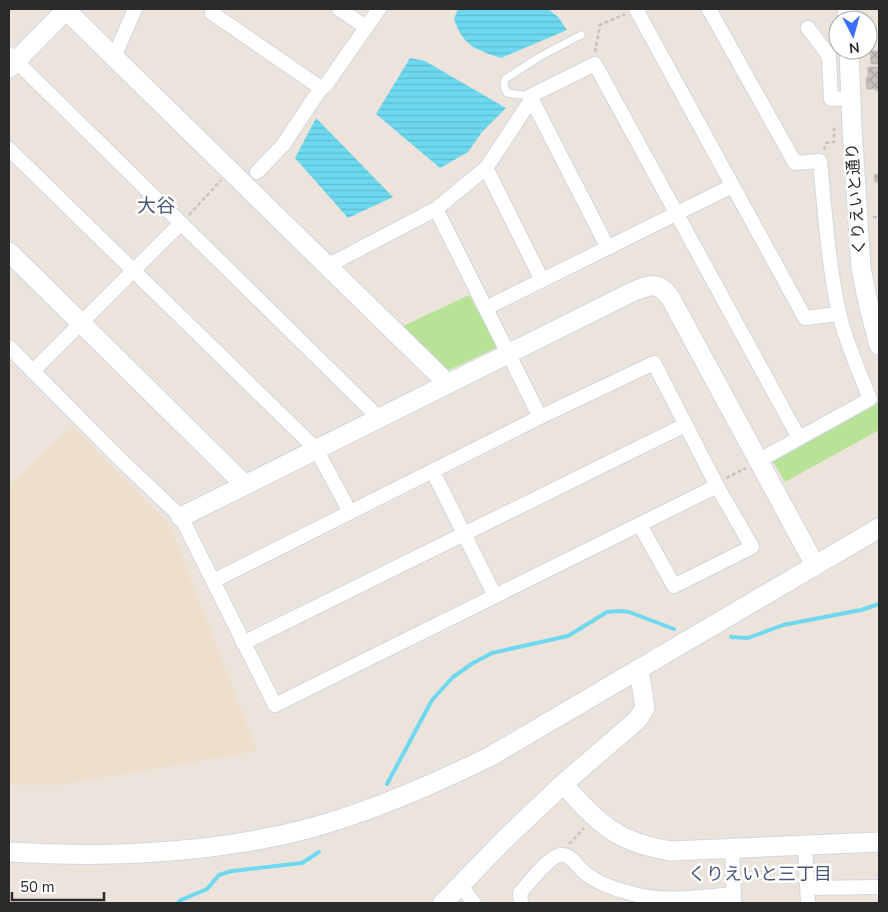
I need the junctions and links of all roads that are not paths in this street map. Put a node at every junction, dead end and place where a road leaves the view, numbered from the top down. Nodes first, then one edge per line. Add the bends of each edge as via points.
1 (66, 9) edge
2 (135, 9) edge
3 (215, 9) edge
4 (339, 9) edge
5 (379, 9) edge
6 (709, 9) edge
7 (633, 10) edge
8 (366, 27) junction
9 (808, 28) dead end
10 (581, 35) dead end
11 (114, 56) junction
12 (849, 60) edge
13 (11, 61) edge
14 (321, 88) junction
15 (531, 98) junction
16 (850, 98) junction
17 (9, 150) edge
18 (486, 168) junction
19 (257, 172) dead end
20 (732, 186) junction
21 (436, 209) junction
22 (677, 214) junction
23 (181, 223) junction
24 (608, 248) junction
25 (9, 252) edge
26 (326, 266) junction
27 (133, 272) junction
28 (542, 280) junction
29 (486, 308) junction
30 (839, 314) junction
31 (81, 323) junction
32 (879, 345) edge
33 (9, 347) edge
34 (508, 354) junction
35 (33, 371) junction
36 (448, 384) junction
37 (540, 417) junction
38 (378, 418) junction
39 (685, 425) junction
40 (799, 438) junction
41 (316, 449) junction
42 (758, 461) junction
43 (433, 472) junction
44 (245, 485) junction
45 (717, 485) junction
46 (350, 512) junction
47 (181, 517) junction
48 (640, 525) junction
49 (879, 528) edge
50 (464, 534) junction
51 (816, 565) junction
52 (213, 580) junction
53 (494, 596) junction
54 (243, 642) junction
55 (639, 669) junction
56 (563, 784) junction
57 (879, 842) edge
58 (806, 845) junction
59 (732, 848) junction
60 (9, 852) edge
61 (460, 885) junction
62 (879, 887) edge
63 (808, 888) junction
64 (733, 899) edge
65 (444, 903) edge
66 (474, 903) edge
67 (521, 903) edge
68 (808, 903) edge

1 - 11 street
1 - 13 street
2 - 11 street
3 - 14 street via 212,13
4 - 8 street
5 - 8 street
6 - 30 street via 795,163 820,161 829,259
7 - 20 street
8 - 14 street
9 - 16 street via 829,56 832,99
10 - 15 lane via 505,79 507,92
11 - 26 street
12 - 16 street, くりえいと通り
13 - 23 street
14 - 19 street via 283,145
15 - 18 street
15 - 22 street via 595,64
15 - 24 street
16 - 32 street, くりえいと通り via 861,268
17 - 27 street
18 - 21 street
18 - 28 street
20 - 22 street
20 - 30 street via 805,318
21 - 26 street
21 - 29 street
22 - 24 street
22 - 40 street
23 - 27 street
23 - 38 street
24 - 28 street
25 - 31 street
26 - 36 street
27 - 31 street
27 - 41 street
28 - 29 street
29 - 34 street
30 - 40 street via 870,399
31 - 35 street
31 - 44 street
33 - 35 street
34 - 36 street
34 - 37 street
34 - 42 street via 632,292 657,285 671,299
35 - 47 street
36 - 38 street
37 - 39 street via 654,363
37 - 43 street
38 - 41 street
39 - 45 street
39 - 50 street
40 - 42 street
41 - 44 street
41 - 46 street
42 - 51 street
43 - 46 street
43 - 50 street
44 - 47 street
45 - 48 street
45 - 48 street via 752,547 674,586
46 - 52 street
47 - 52 street
48 - 53 street
49 - 51 street
50 - 53 street
50 - 54 street
51 - 55 street
52 - 54 street
53 - 54 street via 275,706
55 - 56 street via 645,708 637,720
55 - 60 street via 449,777 306,829 241,842 152,853 78,855
56 - 59 street via 594,818 623,838 671,851
56 - 61 street
57 - 58 street
58 - 59 street
58 - 63 street
59 - 64 street
61 - 65 street
61 - 66 street
62 - 63 street
63 - 68 street
64 - 67 street via 647,898 631,894 586,874 568,856 560,854 552,858 520,893

